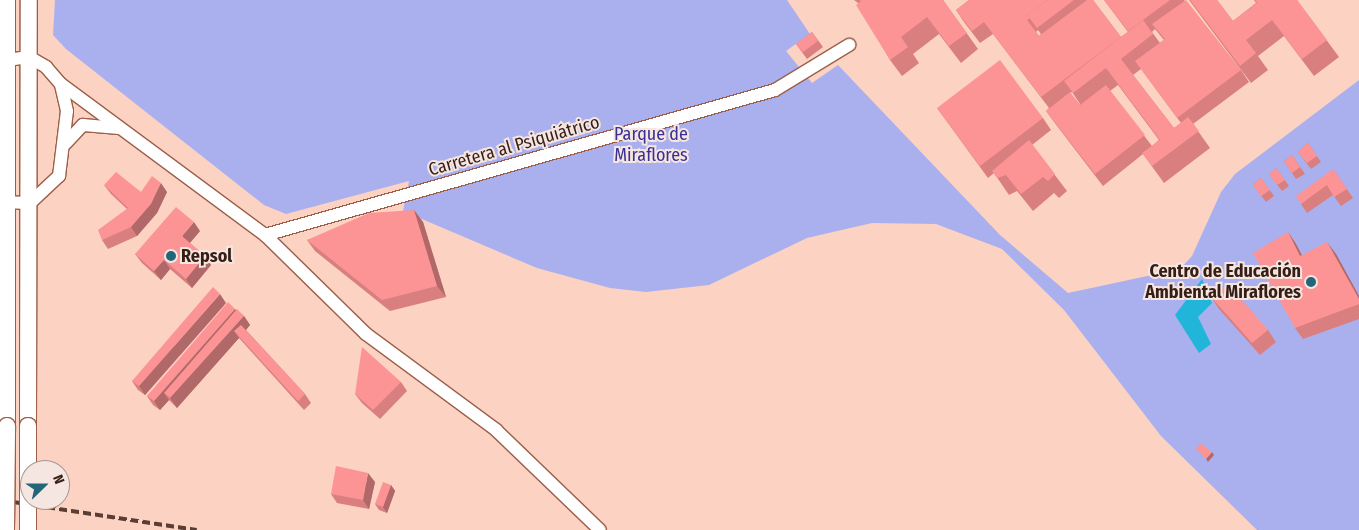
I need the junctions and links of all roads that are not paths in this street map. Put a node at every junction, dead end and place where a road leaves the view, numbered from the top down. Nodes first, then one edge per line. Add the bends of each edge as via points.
1 (6, 0) edge
2 (29, 0) edge
3 (849, 45) dead end
4 (29, 57) junction
5 (3, 59) edge
6 (61, 84) junction
7 (134, 133) junction
8 (66, 143) junction
9 (4, 203) edge
10 (30, 203) junction
11 (265, 234) junction
12 (6, 530) edge
13 (28, 530) edge
14 (600, 530) edge

1 - 5 main road
2 - 4 main road
3 - 11 street, Carretera al Psiquiátrico via 776,90
4 - 5 street
4 - 6 street
4 - 10 main road
5 - 9 main road
6 - 7 street
6 - 8 street via 68,111
7 - 8 street via 93,122 76,130
7 - 11 street
8 - 10 street via 59,176
9 - 10 street
9 - 12 main road, bridge
10 - 13 main road, bridge
11 - 14 street via 366,334 496,430

